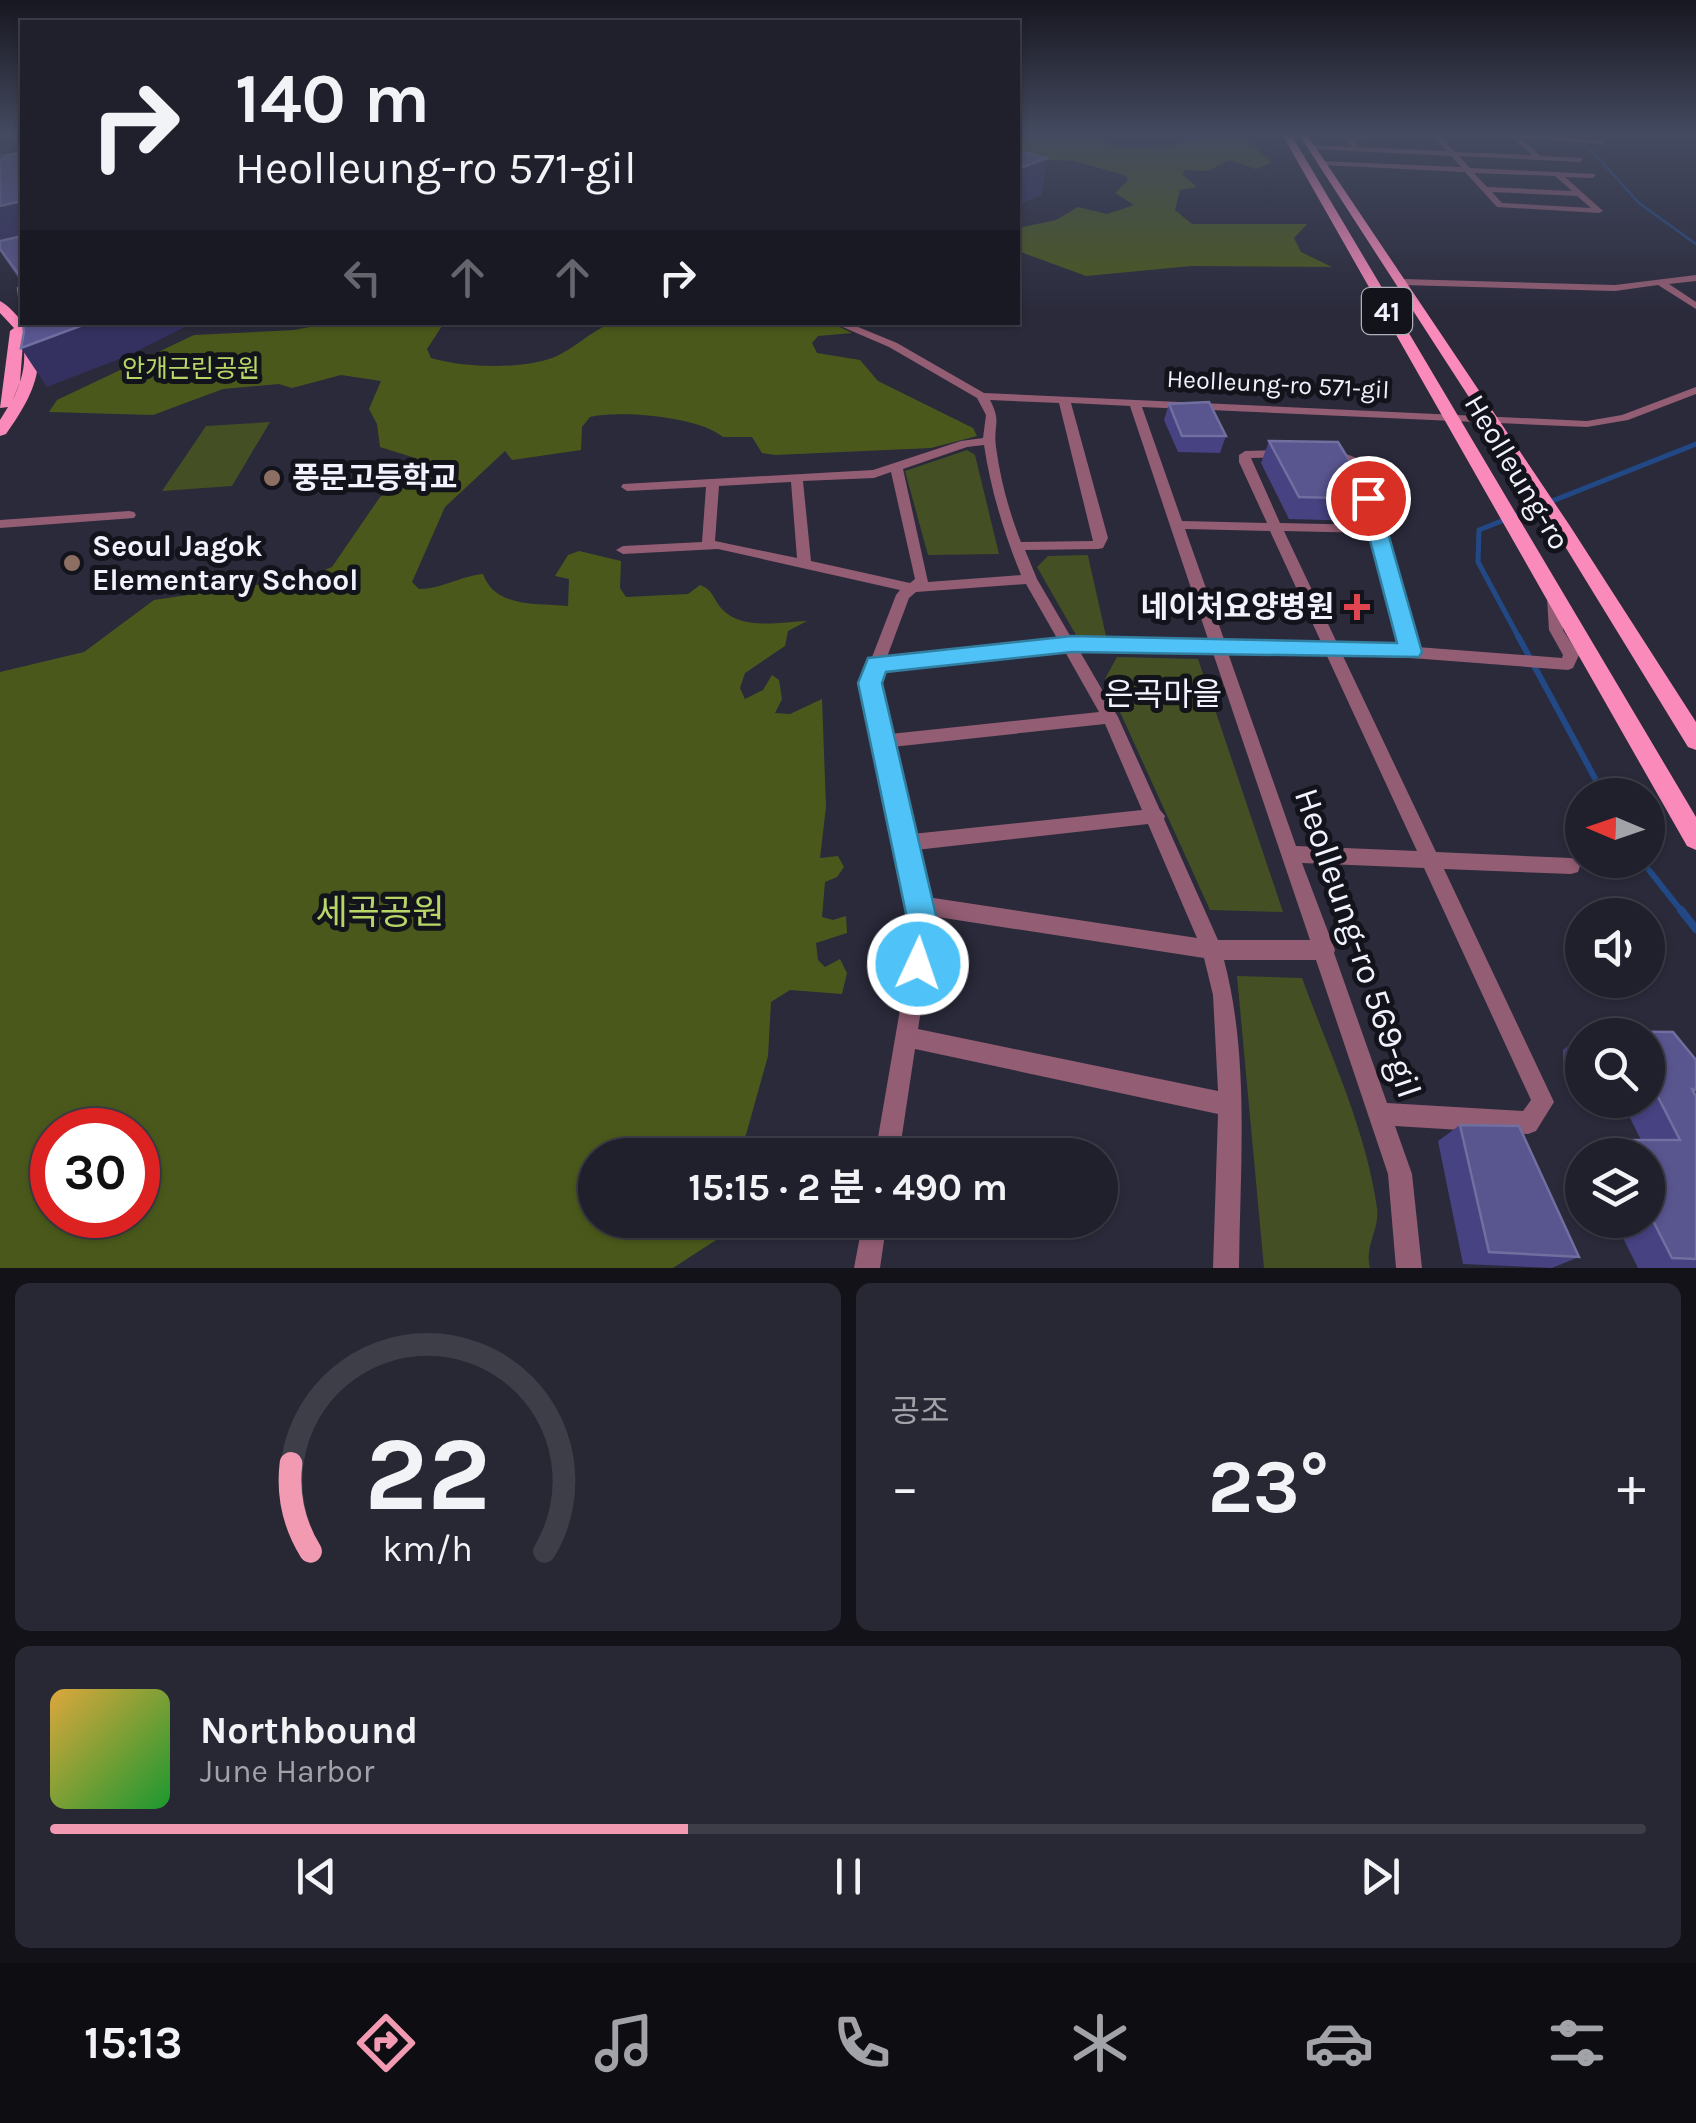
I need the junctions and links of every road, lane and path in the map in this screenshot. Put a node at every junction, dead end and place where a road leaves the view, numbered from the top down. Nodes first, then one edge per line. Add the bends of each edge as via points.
1 (1321, 195) edge
2 (1343, 195) edge
3 (1490, 195) edge
4 (1581, 195) edge
5 (1696, 278) edge
6 (1403, 282) junction
7 (1661, 283) junction
8 (0, 305) edge
9 (1696, 306) edge
10 (20, 323) edge
11 (21, 325) edge
12 (843, 325) edge
13 (1696, 390) edge
14 (982, 396) junction
15 (1064, 399) junction
16 (1135, 404) junction
17 (0, 410) edge
18 (1451, 421) junction
19 (1490, 423) junction
20 (0, 431) edge
21 (989, 441) junction
22 (1304, 455) edge
23 (1320, 456) edge
24 (896, 467) junction
25 (797, 480) junction
26 (713, 482) junction
27 (627, 486) dead end
28 (129, 515) dead end
29 (0, 524) edge
30 (1177, 525) junction
31 (1275, 527) junction
32 (1377, 529) junction
33 (708, 545) junction
34 (1016, 546) junction
35 (623, 550) dead end
36 (805, 566) junction
37 (1030, 579) junction
38 (912, 588) junction
39 (1554, 592) junction
40 (1072, 644) junction
41 (1218, 646) junction
42 (1332, 649) junction
43 (1411, 652) junction
44 (876, 664) junction
45 (1110, 717) junction
46 (884, 741) junction
47 (1696, 741) edge
48 (1156, 816) junction
49 (1696, 840) edge
50 (904, 843) junction
51 (1292, 854) junction
52 (1429, 861) junction
53 (1565, 866) edge
54 (919, 905) junction
55 (1212, 950) junction
56 (1326, 950) junction
57 (908, 1038) junction
58 (1230, 1104) junction
59 (1378, 1114) junction
60 (890, 1138) edge
61 (875, 1238) edge
62 (874, 1266) edge
63 (1226, 1268) edge
64 (1409, 1268) edge

1 - 18 main road, Heolleung-ro / 41
2 - 6 main road, Heolleung-ro / 41
3 - 4 street via 1500,206 1599,211
5 - 7 street
6 - 7 street via 1578,288
6 - 19 main road, Heolleung-ro / 41
7 - 9 street
8 - 10 main road
10 - 17 main road via 13,382
11 - 20 main road via 31,366
12 - 14 street, Heolleung-ro 571-gil
13 - 19 street, Heolleung-ro 571-gil via 1624,418 1587,424
14 - 15 street, Heolleung-ro 571-gil
14 - 21 street via 992,415
15 - 16 street, Heolleung-ro 571-gil
15 - 34 street via 1101,538 1098,545
16 - 18 street, Heolleung-ro 571-gil
16 - 30 street, Heolleung-ro 569-gil
18 - 19 street, Heolleung-ro 571-gil
18 - 39 main road, Heolleung-ro / 41
19 - 47 main road, Heolleung-ro / 41
21 - 24 street
21 - 34 street
22 - 31 street via 1246,455
23 - 32 street via 1360,466
24 - 25 street
24 - 38 street via 922,581
25 - 26 street
25 - 36 street
26 - 27 street
26 - 33 street
28 - 29 street
30 - 31 street
30 - 41 street, Heolleung-ro 569-gil
31 - 32 street
31 - 42 street
32 - 43 street
33 - 35 street
33 - 36 street
34 - 37 street
36 - 38 street
37 - 38 street
37 - 40 street
38 - 44 street
39 - 43 street via 1556,630 1572,662
39 - 49 main road, Heolleung-ro / 41
40 - 41 street
40 - 44 street
40 - 45 street
41 - 42 street
41 - 51 street, Heolleung-ro 569-gil
42 - 43 street
42 - 52 street
44 - 46 street via 870,683
45 - 46 street
45 - 48 street
46 - 50 street
48 - 50 street
48 - 55 street
50 - 54 street
51 - 52 street
51 - 56 street, Heolleung-ro 569-gil
52 - 53 street
52 - 59 street via 1543,1102 1528,1123
54 - 55 street
54 - 57 street via 924,928
55 - 56 street
55 - 58 street via 1223,994
56 - 59 street, Heolleung-ro 569-gil
57 - 58 street
57 - 60 street
58 - 63 street
59 - 64 street, Heolleung-ro 569-gil via 1400,1174
61 - 62 street

